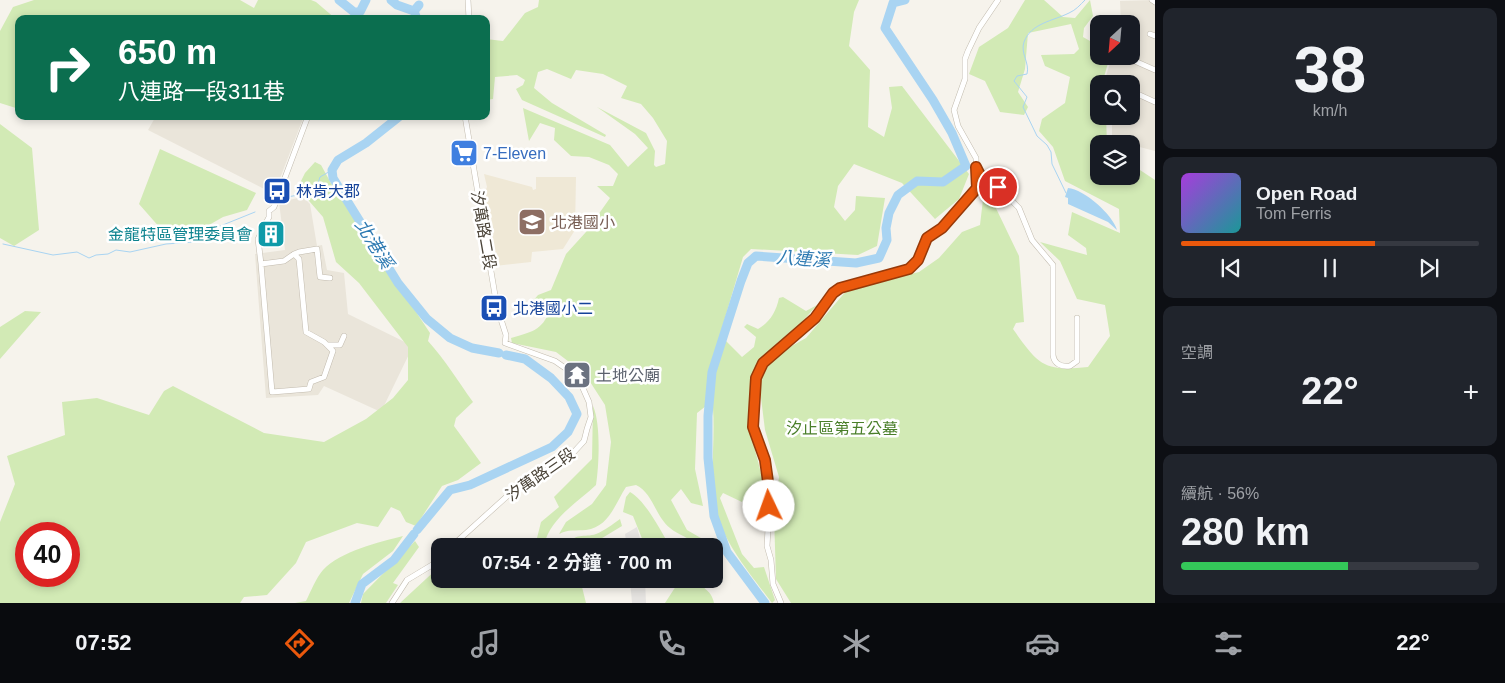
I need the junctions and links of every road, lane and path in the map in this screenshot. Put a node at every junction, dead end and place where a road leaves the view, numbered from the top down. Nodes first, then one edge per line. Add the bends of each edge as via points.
1 (468, 0) edge
2 (998, 0) edge
3 (469, 15) edge
4 (1140, 63) edge
5 (1155, 70) edge
6 (1140, 95) edge
7 (1155, 102) edge
8 (306, 120) edge
9 (466, 120) edge
10 (976, 167) junction
11 (294, 254) junction
12 (261, 264) junction
13 (330, 278) dead end
14 (1077, 318) dead end
15 (344, 336) dead end
16 (504, 343) joint
17 (327, 345) junction
18 (461, 538) edge
19 (431, 566) edge
20 (392, 603) edge
21 (781, 603) edge

1 - 3 street
2 - 10 street via 968,51 965,79 954,106 958,126 976,158
4 - 5 street
6 - 7 street
8 - 12 street via 274,207 269,211 258,239
9 - 16 street, 汐萬路二段 via 497,307 506,334
10 - 14 street via 983,181 998,187 1019,208 1032,240 1053,265 1053,360 1059,365 1070,366 1077,361
10 - 21 street via 977,188 942,228 927,238 914,265 833,293 815,318 763,363 756,378 753,427 765,460 770,496 767,546 773,584
11 - 12 street via 284,261
11 - 13 street via 317,249 320,277
11 - 17 street via 299,259 306,332
12 - 17 street via 272,392 309,389 311,382 324,377 333,351
15 - 17 street via 340,346
16 - 18 street, 汐萬路三段 via 555,361 578,377 591,417 584,441 573,453 515,489
19 - 20 street via 407,580

